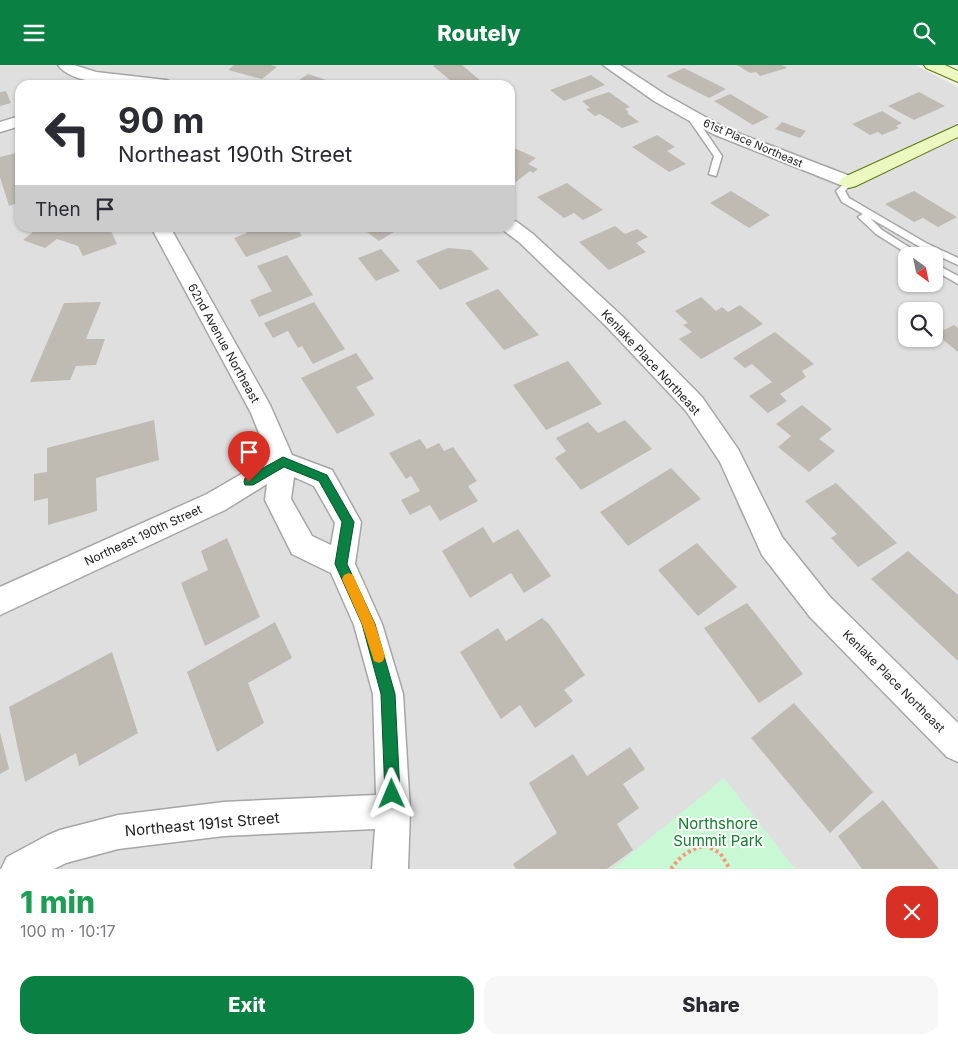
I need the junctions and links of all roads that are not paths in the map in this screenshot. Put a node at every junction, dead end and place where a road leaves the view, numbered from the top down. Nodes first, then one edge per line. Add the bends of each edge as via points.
1 (610, 65) edge
2 (932, 65) edge
3 (66, 67) edge
4 (958, 77) edge
5 (127, 80) edge
6 (691, 117) junction
7 (15, 122) edge
8 (0, 127) edge
9 (958, 130) edge
10 (713, 174) dead end
11 (847, 191) junction
12 (515, 230) edge
13 (163, 232) edge
14 (903, 247) edge
15 (958, 261) edge
16 (943, 272) edge
17 (958, 281) edge
18 (283, 462) junction
19 (341, 564) junction
20 (0, 601) edge
21 (958, 746) edge
22 (393, 811) junction
23 (19, 869) edge
24 (390, 869) edge

1 - 6 street, 61st Place Northeast
2 - 4 street
3 - 5 street via 81,74
6 - 10 lane via 718,156
6 - 11 street, 61st Place Northeast
7 - 8 street
9 - 11 street
11 - 14 lane via 879,232
11 - 15 lane via 923,245
12 - 21 street, Kenlake Place Northeast via 614,321 692,402 729,456 772,547 820,607
13 - 18 street, 62nd Avenue Northeast via 262,412
16 - 17 lane
18 - 19 street via 278,500 302,545
18 - 19 street via 323,478 348,522
18 - 20 street, Northeast 190th Street via 216,502
19 - 22 street via 368,624 388,694
22 - 23 street, Northeast 191st Street via 224,819 118,832 60,847
22 - 24 street

